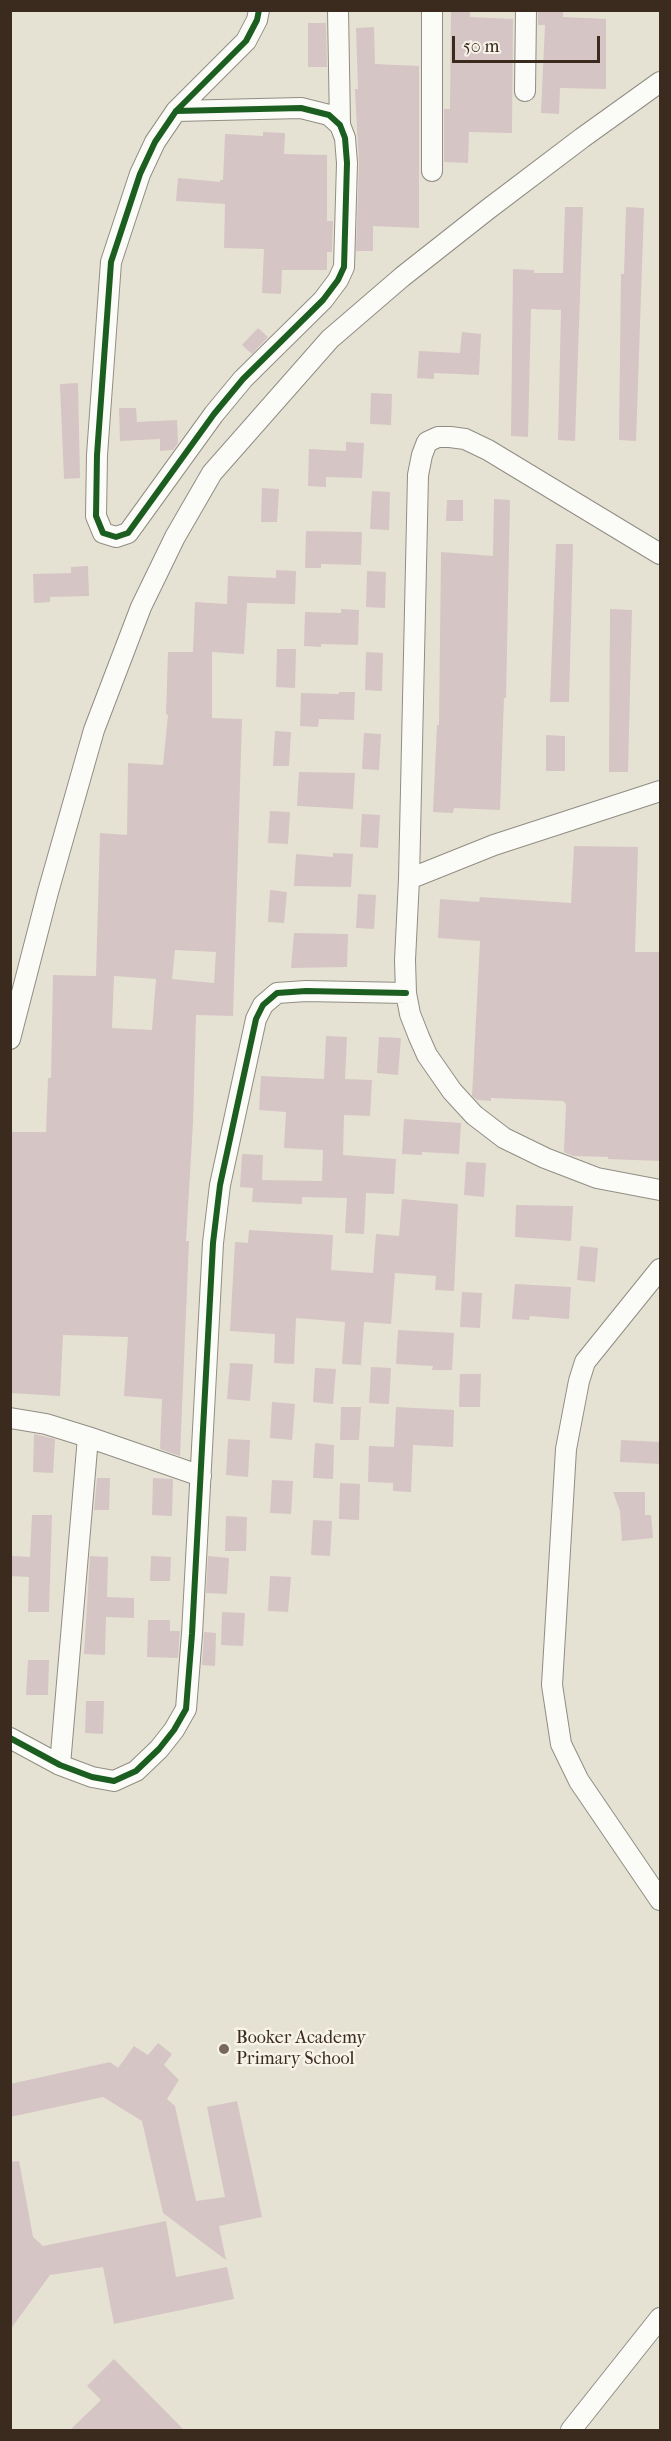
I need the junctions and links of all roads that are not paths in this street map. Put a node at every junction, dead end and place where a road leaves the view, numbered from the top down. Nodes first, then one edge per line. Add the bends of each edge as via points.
1 (259, 10) edge
2 (338, 10) edge
3 (432, 10) edge
4 (526, 10) edge
5 (660, 82) edge
6 (525, 91) dead end
7 (176, 111) junction
8 (339, 125) junction
9 (432, 171) dead end
10 (660, 554) edge
11 (660, 791) edge
12 (409, 879) junction
13 (406, 993) junction
14 (10, 1039) edge
15 (660, 1190) edge
16 (660, 1269) edge
17 (10, 1418) edge
18 (87, 1437) junction
19 (201, 1476) junction
20 (10, 1737) edge
21 (60, 1765) junction
22 (660, 1900) edge
23 (660, 2318) edge
24 (571, 2430) edge

1 - 7 street via 246,41
2 - 8 street
3 - 9 street
4 - 6 street
5 - 14 street via 487,210 330,339 212,473 141,607 94,730
7 - 8 street via 301,108 329,115
7 - 8 street via 140,174 111,262 96,516 103,533 116,537 133,527 243,379 323,300 338,280 344,267 347,163 345,138
10 - 12 street via 488,450 450,436 427,442 418,475
11 - 12 street via 494,845
12 - 13 street
13 - 15 street via 414,1025 428,1055 474,1115 504,1138 545,1158 597,1178
13 - 19 street via 278,993 263,1005 256,1019 220,1185 213,1243
16 - 22 street via 585,1362 579,1381 566,1449 552,1685 561,1744 579,1781
17 - 18 street
18 - 19 street
18 - 21 street
19 - 21 street via 186,1709 159,1749 136,1771 114,1781 92,1778
20 - 21 street
23 - 24 street

